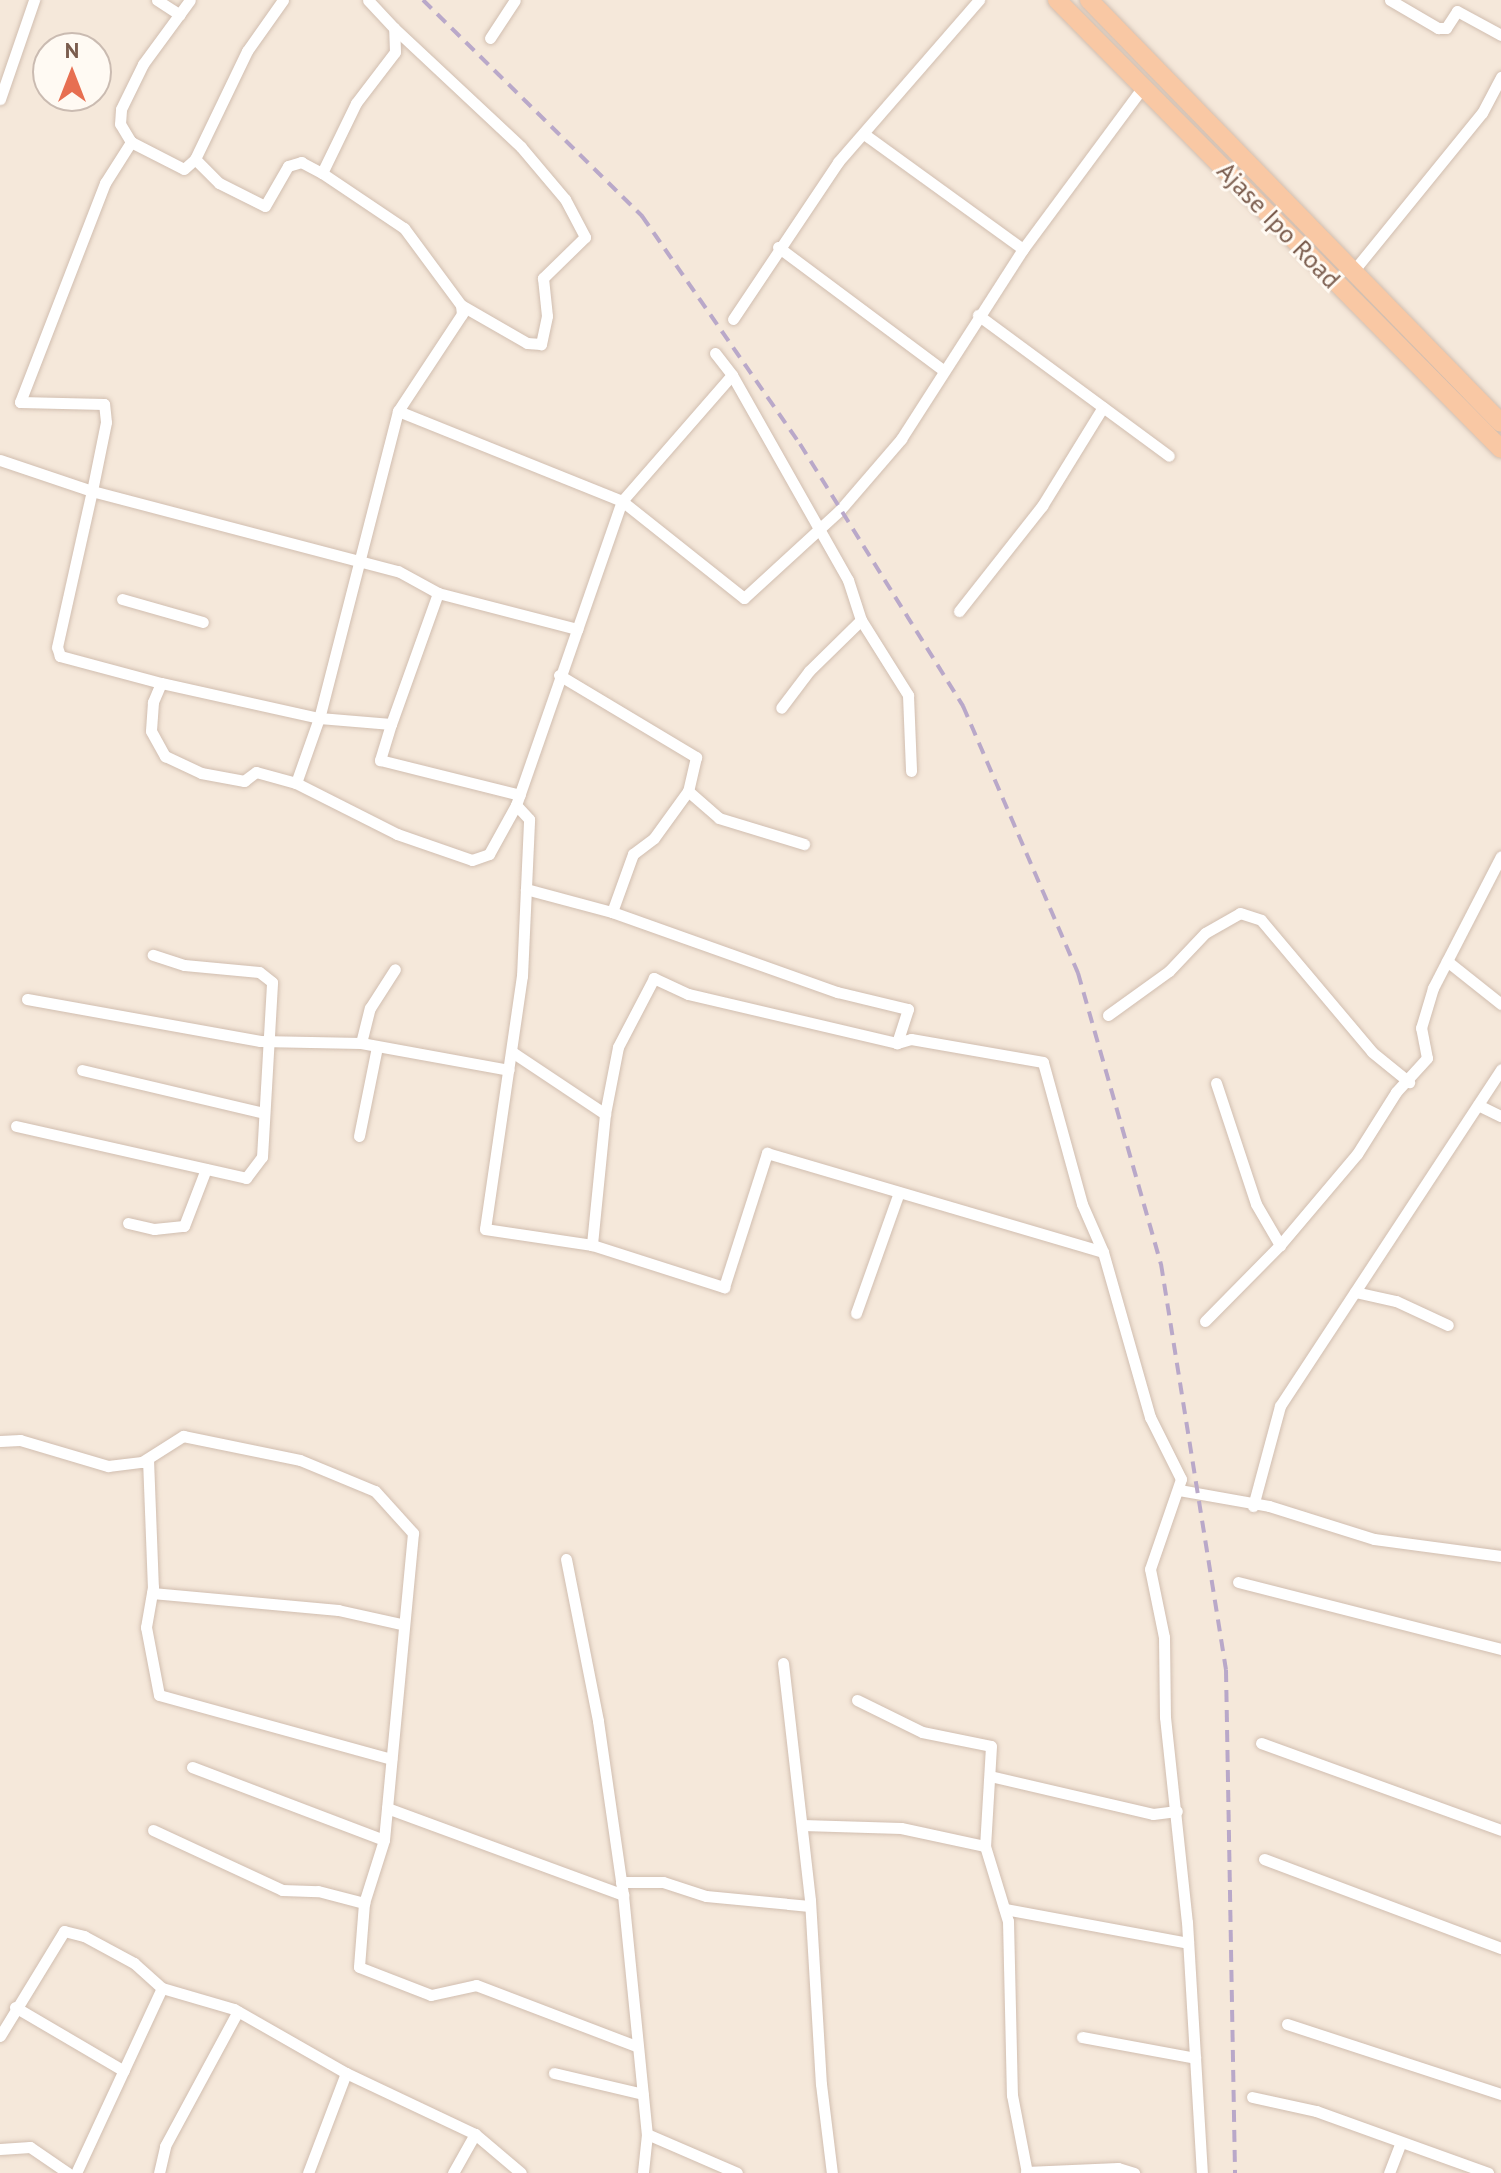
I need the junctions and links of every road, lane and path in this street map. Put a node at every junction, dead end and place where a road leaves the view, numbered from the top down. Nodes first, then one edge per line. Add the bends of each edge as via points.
1 (34, 0) edge
2 (157, 0) edge
3 (190, 0) edge
4 (283, 0) edge
5 (368, 0) edge
6 (515, 0) edge
7 (979, 0) edge
8 (1057, 0) edge
9 (1089, 0) edge
10 (1390, 0) edge
11 (180, 15) junction
12 (394, 28) junction
13 (1501, 35) edge
14 (490, 38) dead end
15 (1501, 77) edge
16 (1143, 87) junction
17 (0, 99) edge
18 (864, 134) junction
19 (131, 142) junction
20 (195, 159) junction
21 (322, 173) junction
22 (778, 247) junction
23 (1023, 249) junction
24 (1355, 269) junction
25 (461, 305) junction
26 (978, 315) junction
27 (733, 319) dead end
28 (715, 353) dead end
29 (943, 370) junction
30 (732, 375) junction
31 (1103, 407) junction
32 (398, 411) junction
33 (1501, 423) edge
34 (1501, 449) edge
35 (1169, 456) dead end
36 (0, 460) edge
37 (92, 491) junction
38 (622, 501) junction
39 (819, 530) junction
40 (357, 560) junction
41 (438, 593) junction
42 (122, 599) dead end
43 (959, 611) dead end
44 (861, 620) junction
45 (203, 622) dead end
46 (577, 629) junction
47 (559, 675) junction
48 (161, 683) junction
49 (781, 708) dead end
50 (319, 718) junction
51 (391, 724) junction
52 (911, 771) dead end
53 (296, 783) junction
54 (688, 791) junction
55 (518, 800) junction
56 (804, 844) dead end
57 (1501, 856) edge
58 (526, 889) junction
59 (612, 912) junction
60 (153, 955) dead end
61 (1447, 961) junction
62 (395, 969) dead end
63 (27, 999) dead end
64 (1501, 1004) edge
65 (1108, 1015) dead end
66 (269, 1042) junction
67 (361, 1043) junction
68 (897, 1043) junction
69 (377, 1047) junction
70 (512, 1052) junction
71 (1501, 1069) edge
72 (82, 1070) dead end
73 (509, 1070) junction
74 (1409, 1082) junction
75 (1216, 1083) dead end
76 (1478, 1105) junction
77 (264, 1113) junction
78 (605, 1114) junction
79 (1501, 1116) edge
80 (16, 1126) dead end
81 (359, 1136) dead end
82 (206, 1169) junction
83 (899, 1192) junction
84 (128, 1223) dead end
85 (592, 1245) junction
86 (1280, 1245) junction
87 (1103, 1252) junction
88 (1355, 1292) junction
89 (856, 1313) dead end
90 (1205, 1321) dead end
91 (1448, 1325) dead end
92 (0, 1441) edge
93 (148, 1459) junction
94 (1179, 1490) junction
95 (1253, 1506) junction
96 (1501, 1556) edge
97 (566, 1559) dead end
98 (1238, 1582) dead end
99 (152, 1593) junction
100 (401, 1624) junction
101 (1501, 1649) edge
102 (783, 1663) dead end
103 (857, 1700) dead end
104 (1261, 1743) dead end
105 (391, 1759) junction
106 (192, 1767) dead end
107 (990, 1776) junction
108 (387, 1808) junction
109 (1177, 1811) junction
110 (802, 1825) junction
111 (153, 1830) dead end
112 (1501, 1830) edge
113 (384, 1840) junction
114 (985, 1846) junction
115 (1264, 1859) dead end
116 (621, 1882) junction
117 (623, 1895) junction
118 (364, 1903) junction
119 (810, 1906) junction
120 (1005, 1909) junction
121 (1188, 1943) junction
122 (1501, 1948) edge
123 (162, 1988) junction
124 (15, 2007) junction
125 (238, 2011) junction
126 (1287, 2024) dead end
127 (0, 2036) edge
128 (1082, 2037) dead end
129 (638, 2047) junction
130 (1195, 2058) junction
131 (124, 2071) junction
132 (346, 2073) junction
133 (554, 2073) dead end
134 (643, 2094) junction
135 (1501, 2094) edge
136 (1252, 2097) dead end
137 (475, 2134) junction
138 (647, 2134) junction
139 (1401, 2142) junction
140 (0, 2149) edge
141 (68, 2173) edge
142 (76, 2173) edge
143 (159, 2173) edge
144 (308, 2173) edge
145 (453, 2173) edge
146 (521, 2173) edge
147 (643, 2173) edge
148 (737, 2173) edge
149 (832, 2173) edge
150 (1026, 2173) edge
151 (1134, 2173) edge
152 (1202, 2173) edge
153 (1389, 2173) edge
154 (1488, 2173) edge

1 - 17 street
2 - 11 street
3 - 11 street
4 - 20 street via 247,51
5 - 12 street
6 - 14 street
7 - 18 street
8 - 16 highway, Ajase Ipo Road
9 - 24 highway, Ajase Ipo Road
10 - 13 street via 1438,28 1446,28 1457,11
11 - 19 street via 143,64 121,109 120,124
12 - 21 street via 395,52 356,103
12 - 25 street via 521,147 565,199 585,237 543,278 547,316 541,344 527,343
15 - 24 street via 1482,113
16 - 23 street
16 - 34 highway, Ajase Ipo Road
18 - 22 street
18 - 23 street
19 - 20 street via 184,169
19 - 37 street via 105,183 20,402 104,404 106,422
20 - 21 street via 219,183 265,206 288,166 301,162
21 - 25 street via 404,228
22 - 27 street
22 - 29 street
23 - 26 street
24 - 33 highway, Ajase Ipo Road
25 - 32 street via 455,325
26 - 29 street
26 - 31 street
28 - 30 street
29 - 39 street via 901,439
30 - 38 street
30 - 39 street
31 - 35 street
31 - 43 street via 1042,506
32 - 38 street
32 - 40 street
36 - 37 street
37 - 40 street
37 - 48 street via 60,656
38 - 39 street via 744,598
38 - 46 street
39 - 44 street via 848,580
40 - 41 street via 398,571
40 - 50 street
41 - 46 street
41 - 51 street
42 - 45 street
44 - 49 street via 809,671
44 - 52 street via 908,695
46 - 47 street
47 - 54 street via 696,757
47 - 55 street
48 - 50 street
48 - 53 street via 151,731 165,756 201,773 244,781 256,772
50 - 51 street
50 - 53 street
51 - 55 street via 380,760
53 - 55 street via 397,834 472,860 489,854
54 - 56 street via 719,818
54 - 59 street via 654,838 633,854
55 - 58 street via 529,819
57 - 61 street
58 - 59 street
58 - 70 street
59 - 68 street via 837,992 908,1009
60 - 66 street via 184,965 259,972 272,982
61 - 64 street
61 - 74 street via 1421,1028 1427,1058
62 - 67 street via 370,1008
63 - 66 street
65 - 74 street via 1169,971 1205,933 1240,913 1261,920 1372,1052
66 - 67 street
66 - 77 street
67 - 69 street
68 - 78 street via 688,994 654,978 618,1047
68 - 87 street via 911,1039 1043,1062 1082,1204
69 - 73 street via 445,1054
69 - 81 street
70 - 73 street
70 - 78 street
71 - 76 street
72 - 77 street
73 - 85 street via 485,1229
74 - 86 street
75 - 86 street via 1256,1204
76 - 79 street
76 - 88 street
77 - 82 street via 262,1157 246,1178
78 - 85 street
80 - 82 street
82 - 84 street via 184,1226 154,1229
83 - 85 street via 767,1153 724,1287
83 - 87 street
83 - 89 street
86 - 90 street
87 - 94 street via 1150,1417 1181,1479
88 - 91 street via 1396,1301
88 - 95 street via 1280,1406
92 - 93 street via 20,1440 108,1466
93 - 99 street
93 - 100 street via 183,1436 300,1460 375,1491 413,1533
94 - 95 street
94 - 109 street via 1150,1569 1164,1637 1165,1717
95 - 96 street via 1269,1506 1374,1539
97 - 116 street via 598,1721
98 - 101 street
99 - 100 street via 338,1610
99 - 105 street via 146,1627 159,1695
100 - 105 street
102 - 110 street
103 - 107 street via 922,1732 991,1746
104 - 112 street
105 - 108 street
106 - 113 street
107 - 109 street via 1153,1814
107 - 114 street
108 - 113 street
108 - 117 street
109 - 121 street
110 - 114 street via 901,1828
110 - 119 street
111 - 118 street via 282,1890 318,1891
113 - 118 street
114 - 120 street
115 - 122 street
116 - 117 street
116 - 119 street via 663,1882 706,1896
117 - 129 street
118 - 129 street via 359,1967 431,1995 476,1985
119 - 149 street
120 - 121 street
120 - 150 street via 1012,2095
121 - 130 street
123 - 124 street via 134,1963 64,1931
123 - 125 street via 210,1998
123 - 131 street
124 - 127 street
124 - 131 street
125 - 132 street
125 - 143 street via 165,2146
126 - 135 street
128 - 130 street
129 - 134 street
130 - 152 street
131 - 142 street
132 - 137 street
132 - 144 street
133 - 134 street
134 - 138 street
136 - 139 street via 1316,2111
137 - 145 street
137 - 146 street
138 - 147 street
138 - 148 street
139 - 153 street
139 - 154 street
140 - 141 street via 30,2147
150 - 151 street via 1118,2168

